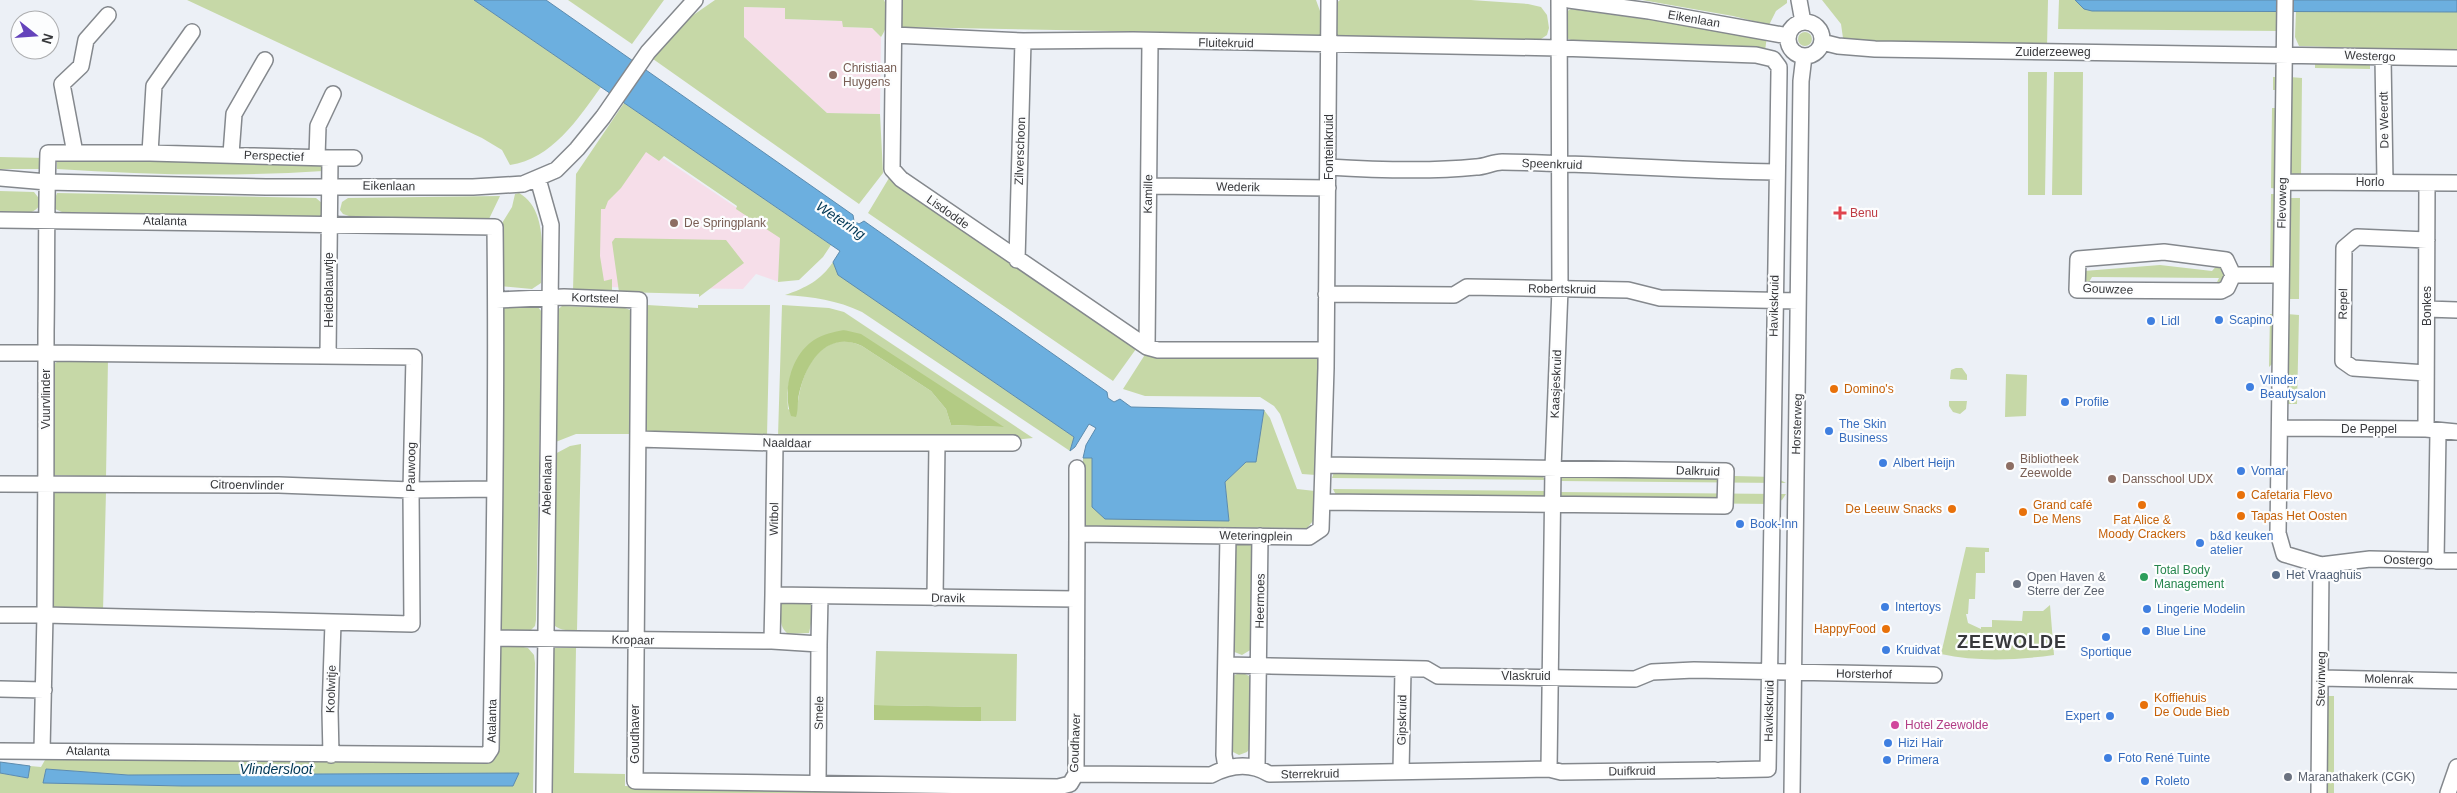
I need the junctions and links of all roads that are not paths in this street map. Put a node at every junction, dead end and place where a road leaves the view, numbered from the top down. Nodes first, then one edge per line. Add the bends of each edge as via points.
1 (695, 0) edge
2 (894, 0) edge
3 (1329, 0) edge
4 (1559, 0) edge
5 (1569, 0) edge
6 (1799, 0) edge
7 (2285, 8) edge
8 (108, 15) dead end
9 (1803, 22) junction
10 (192, 32) dead end
11 (894, 36) junction
12 (1788, 36) junction
13 (1023, 42) junction
14 (1150, 42) junction
15 (1822, 42) junction
16 (1330, 45) junction
17 (1559, 48) junction
18 (2284, 54) junction
19 (1804, 56) junction
20 (2383, 57) junction
21 (2457, 58) edge
22 (265, 60) dead end
23 (333, 94) dead end
24 (75, 153) junction
25 (150, 153) junction
26 (231, 154) junction
27 (324, 157) junction
28 (354, 158) dead end
29 (1558, 163) junction
30 (1328, 168) junction
31 (1776, 172) junction
32 (0, 178) edge
33 (538, 179) junction
34 (47, 182) junction
35 (2283, 182) junction
36 (2385, 182) junction
37 (2428, 183) junction
38 (2457, 183) edge
39 (330, 185) junction
40 (1148, 186) junction
41 (1328, 188) junction
42 (0, 220) edge
43 (47, 220) junction
44 (330, 223) junction
45 (2427, 240) junction
46 (1017, 260) junction
47 (2233, 275) junction
48 (2281, 275) junction
49 (1560, 289) junction
50 (1326, 294) junction
51 (550, 298) junction
52 (496, 300) junction
53 (639, 300) joint
54 (1774, 301) junction
55 (1798, 301) junction
56 (2427, 309) junction
57 (2457, 310) edge
58 (1147, 346) junction
59 (1325, 350) junction
60 (0, 353) edge
61 (46, 354) junction
62 (328, 356) junction
63 (2426, 372) junction
64 (2280, 428) junction
65 (2432, 431) junction
66 (2457, 432) edge
67 (638, 439) junction
68 (775, 443) junction
69 (937, 443) junction
70 (1013, 443) dead end
71 (1323, 465) junction
72 (1077, 468) dead end
73 (1553, 468) junction
74 (46, 483) junction
75 (0, 484) edge
76 (494, 489) junction
77 (411, 490) junction
78 (1322, 502) junction
79 (1553, 505) junction
80 (1077, 534) junction
81 (1228, 536) junction
82 (1260, 536) junction
83 (2436, 560) junction
84 (2457, 561) edge
85 (2321, 565) junction
86 (773, 595) junction
87 (820, 596) junction
88 (935, 598) junction
89 (1076, 599) junction
90 (0, 615) edge
91 (45, 615) junction
92 (333, 623) junction
93 (493, 638) junction
94 (544, 639) junction
95 (635, 640) junction
96 (772, 641) junction
97 (820, 644) junction
98 (1226, 665) junction
99 (1259, 666) junction
100 (1403, 669) junction
101 (1769, 672) junction
102 (1793, 673) junction
103 (1934, 675) dead end
104 (1551, 676) junction
105 (2321, 678) junction
106 (2457, 681) edge
107 (0, 689) edge
108 (44, 690) junction
109 (42, 750) junction
110 (0, 751) edge
111 (331, 755) junction
112 (1226, 767) junction
113 (1257, 767) junction
114 (2457, 767) edge
115 (1549, 769) junction
116 (1768, 769) joint
117 (1401, 772) junction
118 (1076, 774) junction
119 (818, 783) junction
120 (544, 793) edge
121 (1792, 793) edge
122 (2319, 793) edge
123 (2448, 793) edge

1 - 33 street, Eikenlaan via 648,52 603,117 560,166
2 - 11 street, Lisdodde
3 - 16 street, Fonteinkruid
4 - 17 street, Kaasjeskruid
5 - 12 street, Eikenlaan
6 - 9 street
7 - 18 street, Flevoweg
8 - 24 street via 86,40 81,66 62,84
9 - 12 street via 1796,24
9 - 15 street via 1817,27
10 - 25 street via 154,86
11 - 13 street, Fluitekruid
11 - 46 street, Lisdodde via 892,169 901,179
12 - 19 street via 1791,49
13 - 14 street, Fluitekruid
13 - 46 street, Zilverschoon
14 - 16 street, Fluitekruid
14 - 40 street, Kamille
15 - 18 street, Zuiderzeeweg via 1875,49
15 - 19 street via 1816,52
16 - 17 street, Fluitekruid
16 - 30 street, Fonteinkruid
17 - 29 street, Kaasjeskruid
17 - 31 street, Havikskruid via 1765,56 1773,59 1779,67
18 - 20 street, Westergo
18 - 35 street, Flevoweg
19 - 55 street, Horsterweg
20 - 21 street, Westergo
20 - 36 street, De Weerdt
22 - 26 street, Perspectief via 234,114
23 - 27 street, Perspectief via 318,126
24 - 25 street, Perspectief
24 - 34 street, Perspectief via 48,153
25 - 26 street, Perspectief
26 - 27 street, Perspectief
27 - 28 street, Perspectief
27 - 39 street, Perspectief
29 - 30 street, Speenkruid via 1499,162 1478,167 1375,170
29 - 31 street, Speenkruid
29 - 49 street, Kaasjeskruid
30 - 41 street, Fonteinkruid
31 - 54 street, Havikskruid
32 - 34 street, Eikenlaan
33 - 39 street, Eikenlaan via 524,184 473,187
33 - 51 street, Abelenlaan via 551,225
34 - 39 street, Eikenlaan via 266,187
34 - 43 street, Vuurvlinder
35 - 36 street, Horlo
35 - 48 street, Flevoweg
36 - 37 street, Horlo
37 - 38 street, Horlo
37 - 45 street, Bonkes
39 - 44 street
40 - 41 street, Wederik
40 - 58 street, Kamille
41 - 50 street, Fonteinkruid
42 - 43 street, Atalanta
43 - 44 street, Atalanta
43 - 61 street, Vuurvlinder
44 - 52 street, Atalanta via 495,226
44 - 62 street, Heideblauwtje
45 - 56 street, Bonkes
45 - 63 street, Repel via 2357,237 2344,248 2342,307 2343,362 2354,368
46 - 58 street, Lisdodde
47 - 47 street, Gouwzee via 2226,260 2164,252 2078,259 2077,290 2221,291 2231,284
47 - 48 street
48 - 64 street, Flevoweg
49 - 50 street, Robertskruid via 1467,287 1454,295
49 - 54 street, Robertskruid via 1628,290 1660,298
49 - 73 street, Kaasjeskruid
50 - 59 street, Weteringplein
51 - 52 street
51 - 53 street, Kortsteel
51 - 94 street, Abelenlaan
52 - 76 street, Atalanta
53 - 67 street, Goudhaver
54 - 55 street, Robertskruid
54 - 101 street, Havikskruid
55 - 102 street, Horsterweg
56 - 57 street
56 - 63 street, Bonkes
58 - 59 street via 1158,350
59 - 71 street, Weteringplein
60 - 61 street, Pauwoog
61 - 62 street, Pauwoog
61 - 74 street, Vuurvlinder
62 - 77 street, Pauwoog via 414,357
63 - 65 street, Bonkes
64 - 65 street, De Peppel
64 - 85 street, Flevoweg via 2278,533 2284,554
65 - 66 street, De Peppel
65 - 83 street, Bonkes
67 - 68 street, Naaldaar
67 - 95 street, Goudhaver
68 - 69 street, Naaldaar
68 - 86 street, Witbol
69 - 70 street, Naaldaar
69 - 88 street
71 - 73 street, Dalkruid
71 - 78 street, Weteringplein
72 - 80 street
73 - 79 street, Kaasjeskruid
73 - 79 street, Dalkruid via 1726,471 1726,488 1725,506
74 - 75 street, Citroenvlinder
74 - 77 street, Citroenvlinder
74 - 91 street, Vuurvlinder
76 - 77 street, Citroenvlinder
76 - 93 street, Atalanta
77 - 92 street, Pauwoog via 412,624
78 - 79 street, Dalkruid
78 - 82 street, Weteringplein via 1320,529 1309,537
79 - 104 street, Kaasjeskruid
80 - 81 street, Weteringplein
80 - 89 street, Goudhaver
81 - 82 street, Weteringplein
81 - 98 street
82 - 99 street, Heermoes
83 - 84 street, Oostergo
83 - 85 street, Oostergo via 2358,560
85 - 105 street, Stevinweg
86 - 87 street, Dravik
86 - 96 street, Witbol
87 - 88 street, Dravik
87 - 97 street, Smele
88 - 89 street, Dravik
89 - 118 street, Goudhaver
90 - 91 street
91 - 92 street, Pauwoog
91 - 108 street
92 - 111 street, Koolwitje
93 - 94 street, Kropaar
93 - 111 street, Atalanta via 491,749 487,755
94 - 95 street, Kropaar
94 - 120 street, Abelenlaan
95 - 96 street, Kropaar
95 - 119 street, Goudhaver via 635,781
96 - 97 street, Kropaar
97 - 119 street, Smele
98 - 99 street
98 - 112 street
99 - 100 street, Vlaskruid
99 - 113 street, Heermoes
100 - 104 street, Vlaskruid via 1426,669 1438,676
100 - 117 street, Gipskruid
101 - 102 street, Vlaskruid
101 - 104 street, Vlaskruid via 1652,672 1636,679
101 - 116 street, Havikskruid
102 - 103 street, Horsterhof
102 - 121 street, Horsterweg
104 - 115 street, Kaasjeskruid
105 - 106 street, Molenrak
105 - 122 street, Stevinweg
107 - 108 street
108 - 109 street
109 - 110 street, Atalanta
109 - 111 street, Atalanta
112 - 113 street, Sterrekruid
112 - 118 street, Sterrekruid via 1211,775
113 - 117 street, Sterrekruid via 1269,774
114 - 123 street
115 - 116 street, Duifkruid via 1561,772
115 - 117 street, Sterrekruid
118 - 119 street, Goudhaver via 1070,784 1058,787

